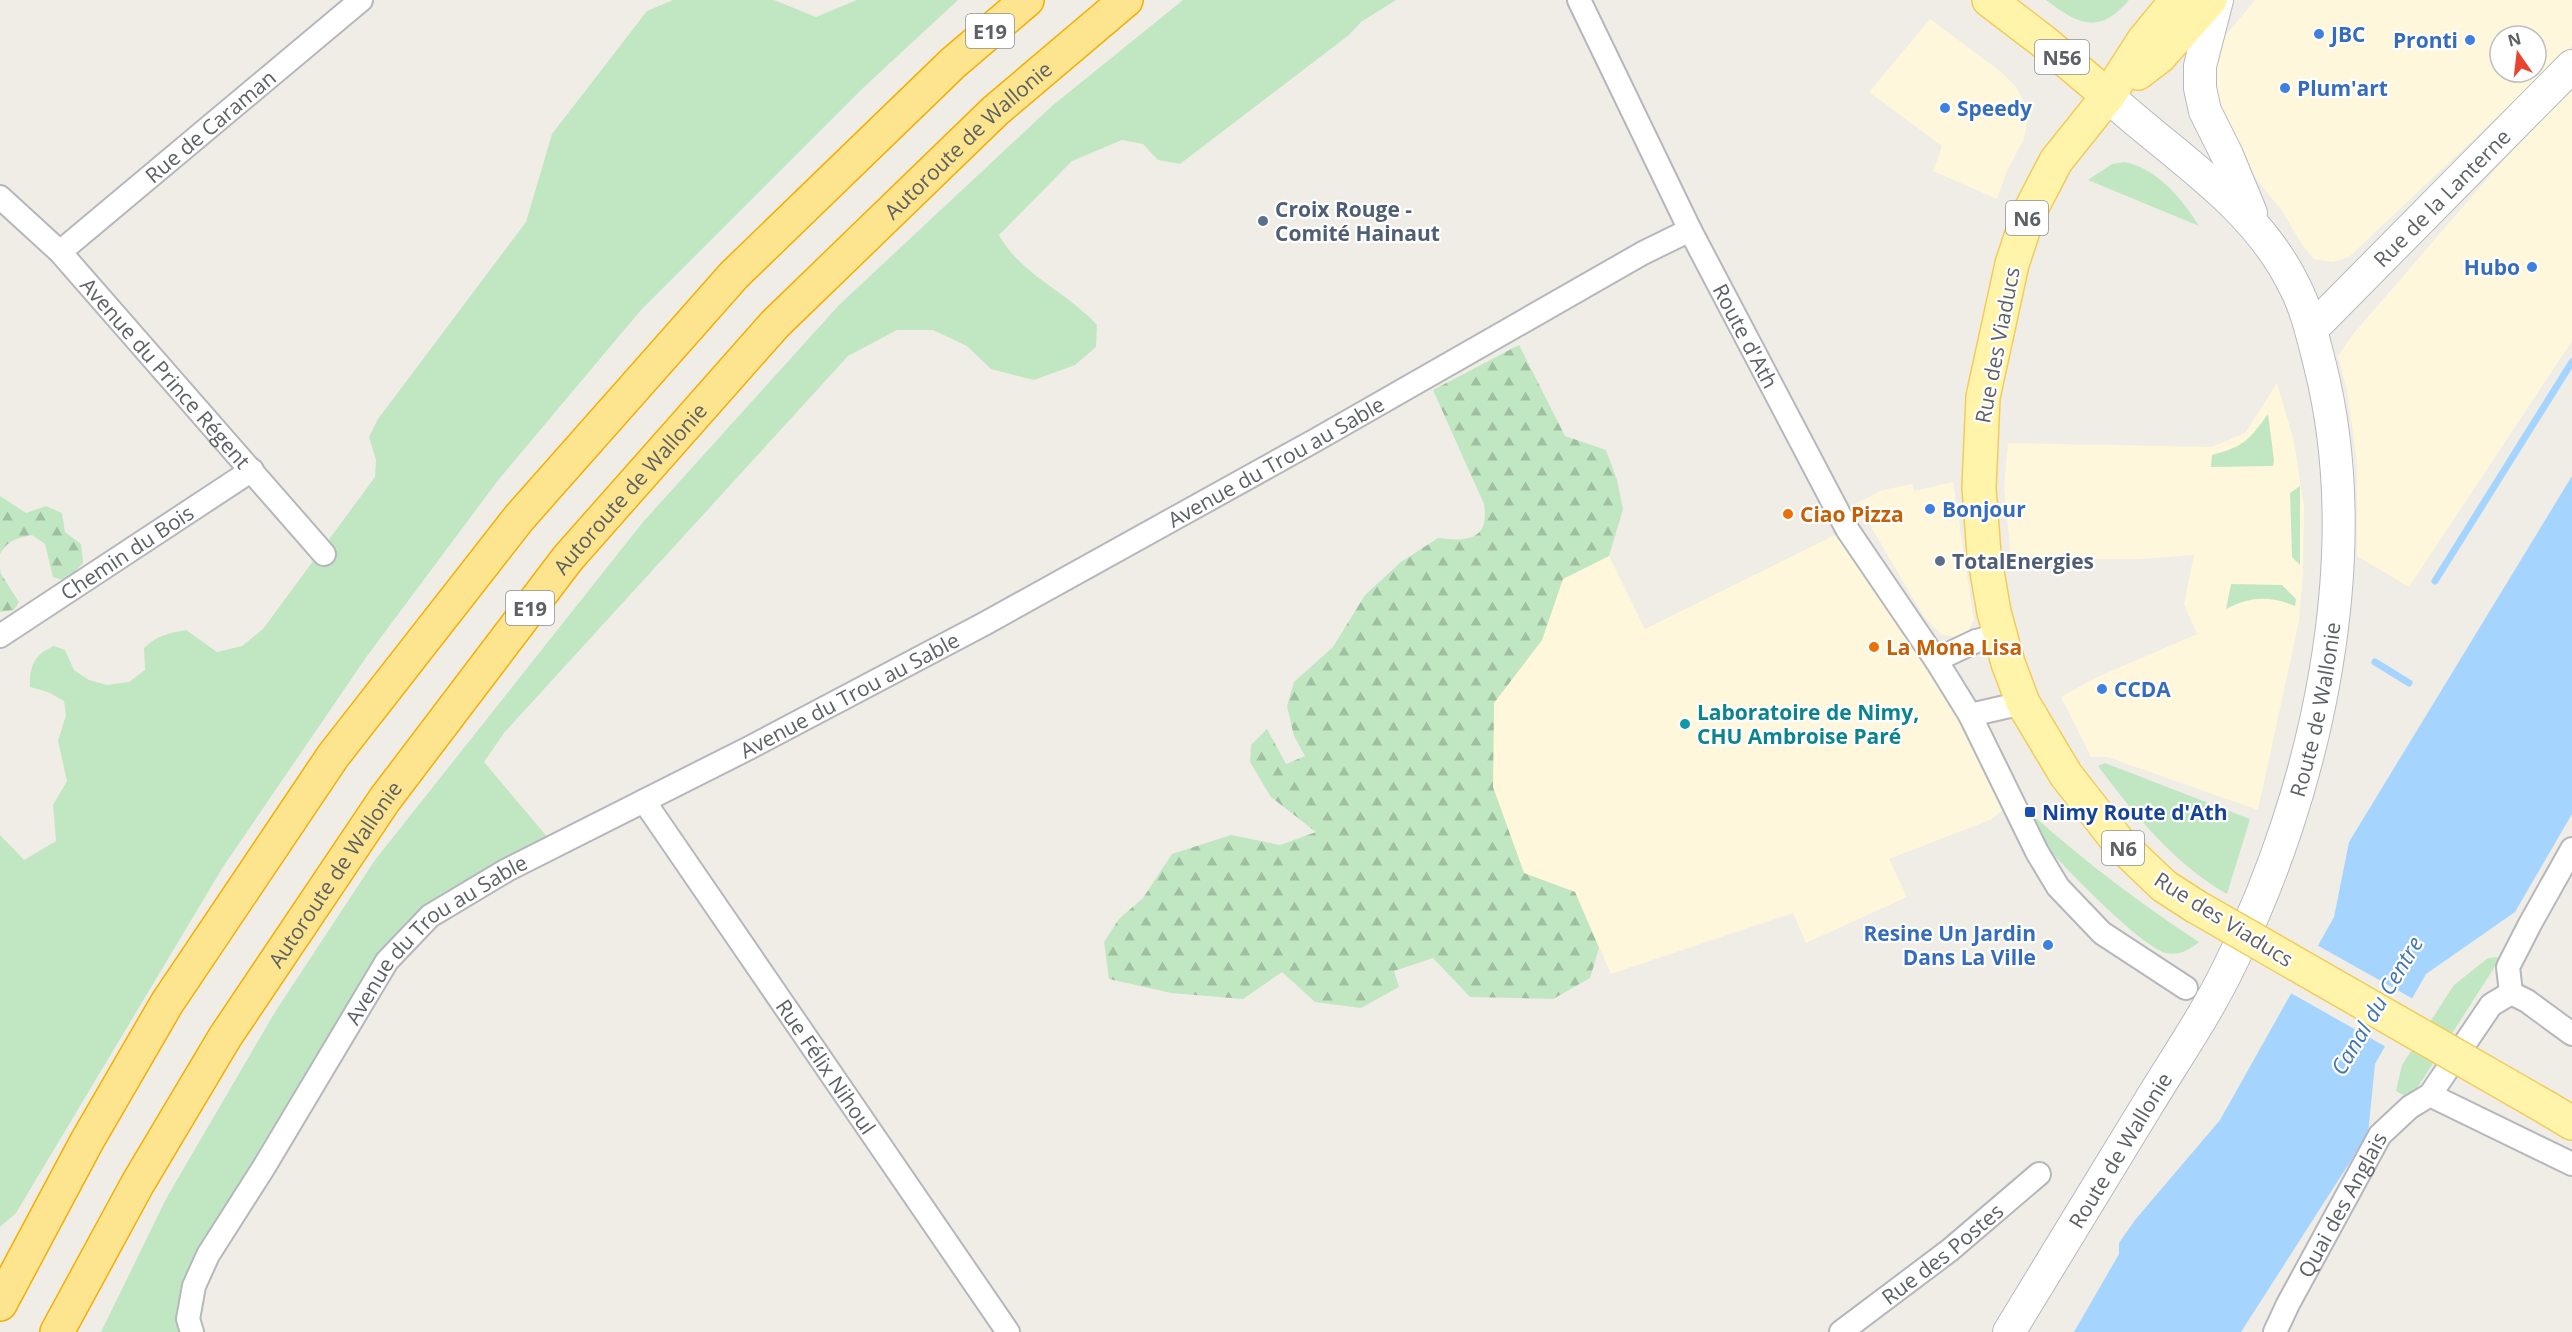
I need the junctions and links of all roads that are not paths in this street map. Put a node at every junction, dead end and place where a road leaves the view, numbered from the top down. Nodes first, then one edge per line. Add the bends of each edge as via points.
1 (361, 0) edge
2 (1027, 0) edge
3 (1126, 0) edge
4 (1579, 0) edge
5 (1989, 0) edge
6 (2177, 0) edge
7 (2210, 0) edge
8 (2217, 0) edge
9 (2572, 66) edge
10 (2108, 96) junction
11 (0, 197) edge
12 (2257, 228) junction
13 (1690, 230) junction
14 (60, 252) junction
15 (2311, 330) junction
16 (252, 470) junction
17 (324, 554) dead end
18 (2000, 635) junction
19 (0, 636) edge
20 (1936, 660) junction
21 (2023, 703) junction
22 (1970, 715) junction
23 (644, 801) junction
24 (2572, 849) edge
25 (2186, 988) dead end
26 (2511, 993) junction
27 (2572, 1034) edge
28 (2430, 1095) junction
29 (2559, 1115) edge
30 (2572, 1164) edge
31 (2039, 1174) dead end
32 (3, 1298) edge
33 (60, 1326) edge
34 (192, 1332) edge
35 (1008, 1332) edge
36 (1841, 1332) edge
37 (2009, 1332) edge
38 (2275, 1332) edge

1 - 14 street, Rue de Caraman
2 - 32 highway, E19 via 953,63 734,275 519,518 333,756 167,1003
3 - 33 highway, Autoroute de Wallonie / E19 via 995,111 775,324 568,558 385,799 225,1037 138,1183
4 - 13 street, Route d'Ath
5 - 10 main road, N56
6 - 10 main road, Rue des Viaducs / N6 via 2144,40
7 - 10 main road, Rue des Viaducs / N6 via 2158,57
8 - 12 main road via 2200,66 2200,88 2205,111
9 - 15 main road, Rue de la Lanterne
10 - 12 main road, Route de Wallonie via 2211,182
10 - 18 main road, Rue des Viaducs / N6 via 2056,161 2029,213 2012,264 1986,379 1979,488 1984,554
11 - 14 street, Avenue du Prince Régent
12 - 15 main road, Route de Wallonie via 2294,284
13 - 20 street, Route d'Ath via 1847,529
13 - 23 street, Avenue du Trou au Sable via 984,624
14 - 16 street, Avenue du Prince Régent
15 - 37 main road, Route de Wallonie via 2336,450 2339,501 2330,644 2304,769 2269,876 2231,963
16 - 17 street, Avenue du Prince Régent
16 - 19 street, Chemin du Bois
18 - 20 street via 1976,641
18 - 21 main road, Rue des Viaducs / N6
20 - 22 street
21 - 22 street
21 - 29 main road, Rue des Viaducs / N6, bridge via 2066,776 2120,844 2164,886
22 - 25 street via 2058,887 2102,933
23 - 34 street, Avenue du Trou au Sable via 462,895 430,916 387,961 208,1255 194,1286 188,1319
23 - 35 street, Rue Félix Nihoul
24 - 26 street via 2508,967
26 - 27 street
26 - 28 street via 2491,1005
28 - 30 street
28 - 38 street, Quai des Anglais via 2410,1107 2380,1135
31 - 36 street, Rue des Postes via 1950,1250

